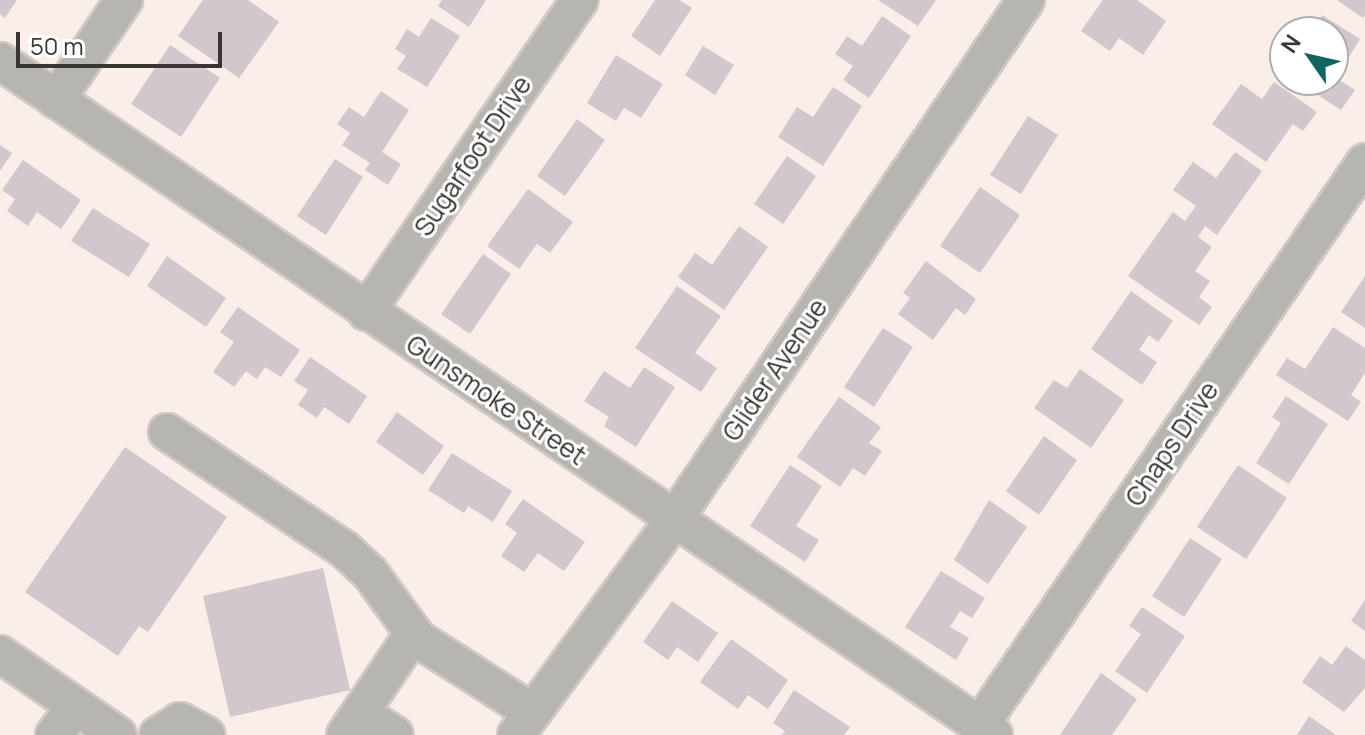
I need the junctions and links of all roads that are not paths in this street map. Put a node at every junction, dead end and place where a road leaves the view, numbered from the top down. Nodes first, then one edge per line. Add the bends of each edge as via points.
1 (124, 0) edge
2 (580, 0) edge
3 (1026, 0) edge
4 (0, 61) edge
5 (56, 100) junction
6 (1365, 162) edge
7 (366, 312) junction
8 (167, 432) dead end
9 (673, 521) junction
10 (418, 639) junction
11 (2, 661) edge
12 (76, 706) junction
13 (353, 724) edge
14 (524, 724) edge
15 (987, 730) edge
16 (54, 735) edge
17 (118, 735) edge
18 (158, 735) edge
19 (206, 735) edge
20 (395, 735) edge

1 - 5 street
2 - 7 street, Sugarfoot Drive
3 - 9 street, Glider Avenue
4 - 5 street, Gunsmoke Street
5 - 7 street, Gunsmoke Street
6 - 15 street, Chaps Drive
7 - 9 street, Gunsmoke Street
8 - 10 street via 344,549 370,573
9 - 14 street, Glider Avenue
9 - 15 street, Gunsmoke Street
10 - 13 street via 407,643
10 - 14 street
11 - 12 street
12 - 16 street
12 - 17 street
13 - 20 street
18 - 19 street via 180,721

